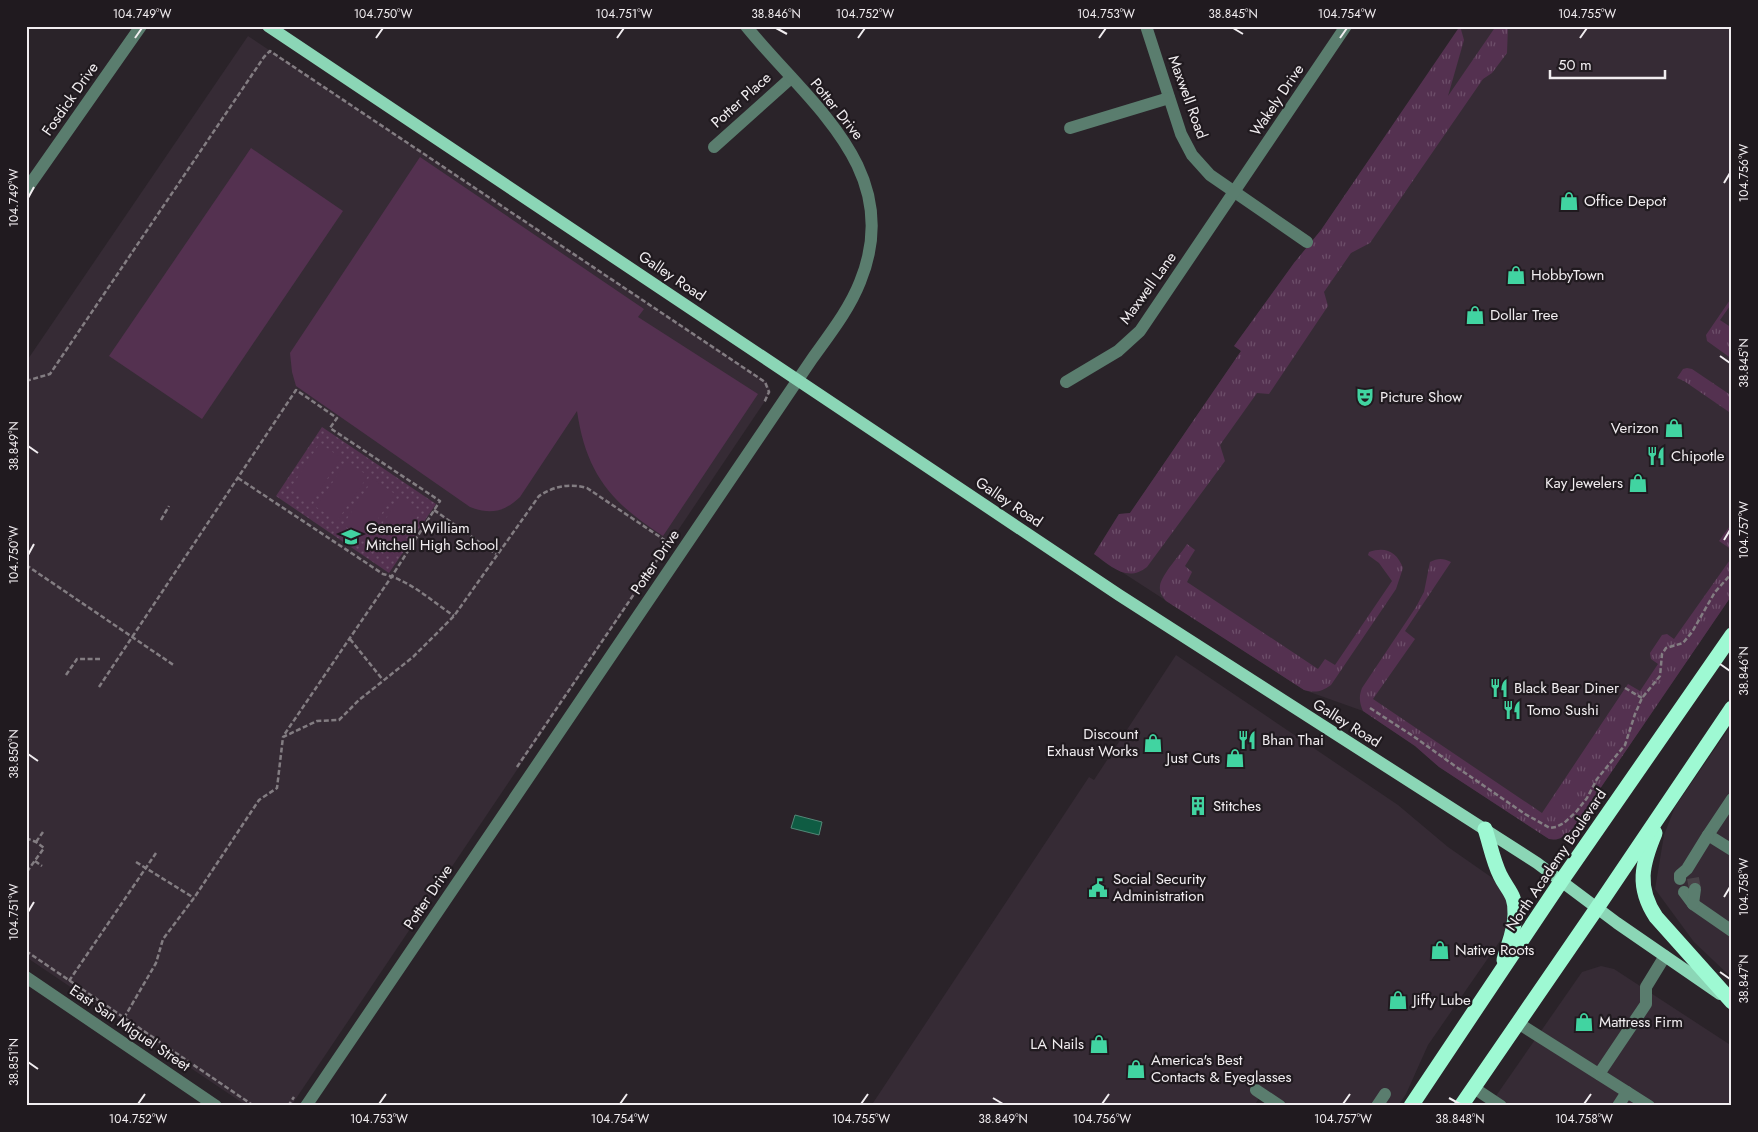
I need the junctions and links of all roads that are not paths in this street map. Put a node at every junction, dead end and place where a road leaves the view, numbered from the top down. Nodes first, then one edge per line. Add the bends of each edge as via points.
1 (141, 26) edge
2 (268, 26) edge
3 (746, 26) edge
4 (1146, 26) edge
5 (1346, 26) edge
6 (791, 78) junction
7 (1169, 98) junction
8 (1070, 128) dead end
9 (714, 147) dead end
10 (26, 190) edge
11 (1235, 192) junction
12 (1307, 242) dead end
13 (798, 380) junction
14 (1066, 382) dead end
15 (1732, 635) edge
16 (1732, 708) edge
17 (1732, 799) edge
18 (1667, 804) junction
19 (1485, 830) junction
20 (1708, 835) junction
21 (1732, 850) edge
22 (1562, 880) junction
23 (1598, 908) junction
24 (1732, 931) edge
25 (1665, 956) junction
26 (1500, 974) junction
27 (26, 977) edge
28 (1732, 1002) edge
29 (1518, 1023) junction
30 (1599, 1074) junction
31 (1474, 1088) junction
32 (1256, 1090) dead end
33 (1627, 1092) junction
34 (1385, 1094) dead end
35 (216, 1106) edge
36 (306, 1106) edge
37 (1280, 1106) edge
38 (1377, 1106) edge
39 (1411, 1106) edge
40 (1461, 1106) edge
41 (1501, 1106) edge
42 (1618, 1106) edge
43 (1649, 1106) edge

1 - 10 street, Fosdick Drive
2 - 13 main road, Galley Road
3 - 6 street, Potter Drive
4 - 7 street, Maxwell Road
5 - 11 street, Wakely Drive
6 - 9 street, Potter Place
6 - 13 street, Potter Drive via 833,124 860,168 867,190 872,233 871,249 853,297
7 - 8 street
7 - 11 street, Maxwell Road via 1192,155 1210,175
11 - 12 street, Maxwell Road
11 - 14 street, Maxwell Lane via 1140,331 1118,351
13 - 19 main road, Galley Road via 1119,595
13 - 36 street, Potter Drive
15 - 22 highway, North Academy Boulevard
16 - 18 highway
17 - 20 street
18 - 23 highway
18 - 28 highway via 1648,850 1642,878 1648,906
19 - 22 main road, Galley Road
19 - 26 highway via 1500,875 1515,902 1513,929
20 - 21 street
20 - 24 street via 1688,881 1693,904
22 - 23 main road, Galley Road
22 - 26 highway, North Academy Boulevard
23 - 25 main road, Galley Road
23 - 29 highway
25 - 28 main road, Galley Road
25 - 30 street via 1646,987 1646,1004
26 - 39 highway, North Academy Boulevard
27 - 35 street, East San Miguel Street
29 - 30 street
29 - 31 highway
30 - 33 street
31 - 40 highway
31 - 41 street
32 - 37 street
33 - 42 street
33 - 43 street
34 - 38 street

